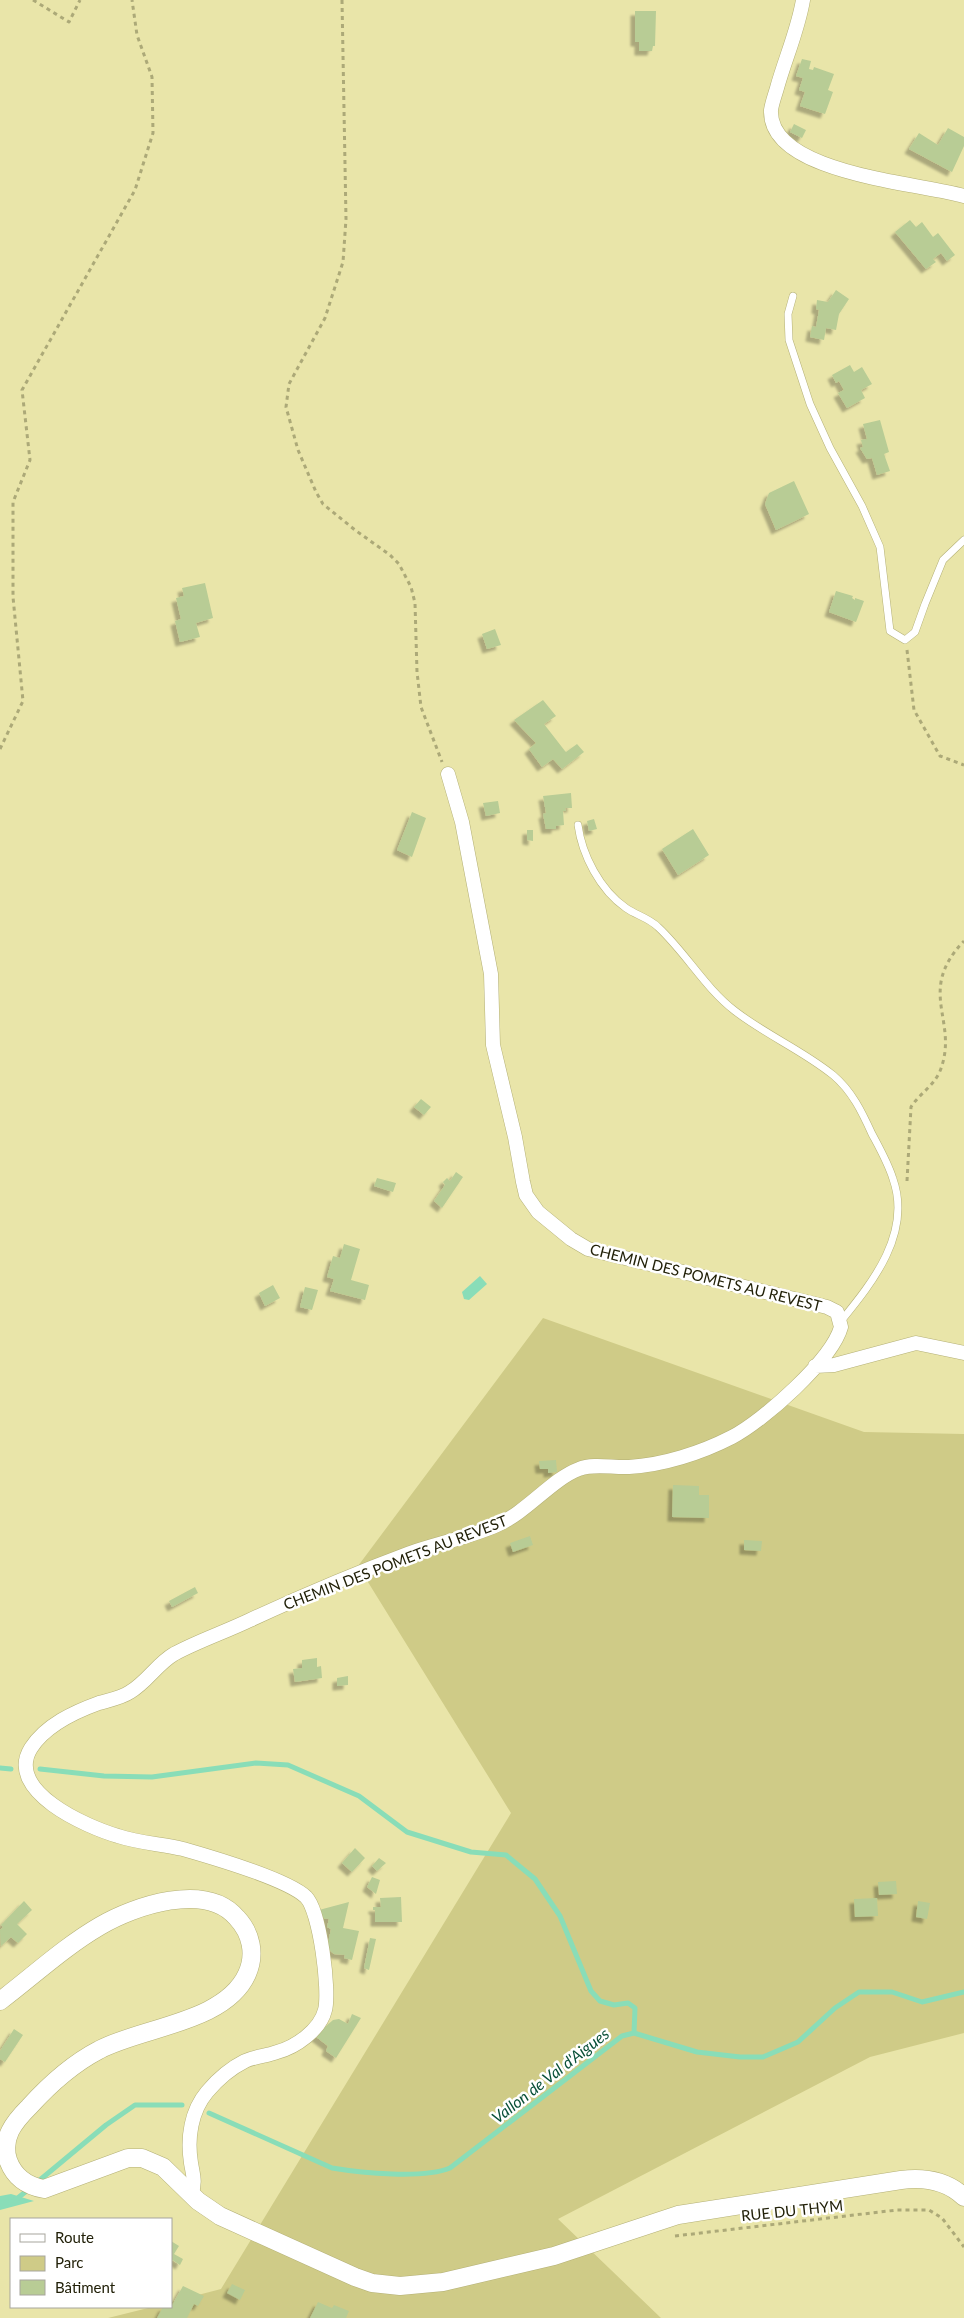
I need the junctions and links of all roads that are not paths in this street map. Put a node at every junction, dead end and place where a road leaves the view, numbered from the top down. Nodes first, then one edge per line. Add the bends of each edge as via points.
1 (804, 2) edge
2 (964, 196) edge
3 (793, 296) dead end
4 (964, 540) edge
5 (448, 774) road end
6 (578, 825) dead end
7 (841, 1321) junction
8 (964, 1353) edge
9 (815, 1366) junction
10 (0, 2002) edge
11 (192, 2195) junction
12 (964, 2197) edge

1 - 2 street via 771,110 776,134 793,150 848,172
3 - 4 lane via 788,314 788,340 810,404 880,547 890,631 905,640 915,632 943,560
5 - 7 street, CHEMIN DES POMETS AU REVEST via 462,822 491,974 493,1045 522,1182 531,1203 571,1239 588,1249 827,1307 837,1312
6 - 7 lane via 590,863 618,902 658,927 736,1011 835,1076 860,1108 893,1179 898,1216 888,1252 866,1289
7 - 9 street, CHEMIN DES POMETS AU REVEST via 839,1334
8 - 9 street via 916,1343 834,1366
9 - 11 street, CHEMIN DES POMETS AU REVEST via 774,1406 733,1436 697,1452 665,1461 629,1467 578,1469 524,1510 498,1525 407,1554 300,1596 183,1650 162,1662 131,1692 68,1716 36,1742 26,1758 28,1777 38,1793 58,1808 114,1835 184,1850 269,1878 308,1898 314,1909 325,1974 324,2016 314,2030 298,2042 282,2051 242,2062 203,2096 191,2128
10 - 11 street via 89,1933 121,1916 184,1898 219,1905 236,1916 248,1932 252,1950 248,1972 236,1991 197,2015 101,2049 72,2067 14,2124 6,2141 9,2164 20,2179 31,2186 44,2189 114,2162 135,2158 163,2167
11 - 12 street via 220,2216 330,2267 372,2283 400,2286 443,2282 554,2256 678,2215 914,2179 946,2185

